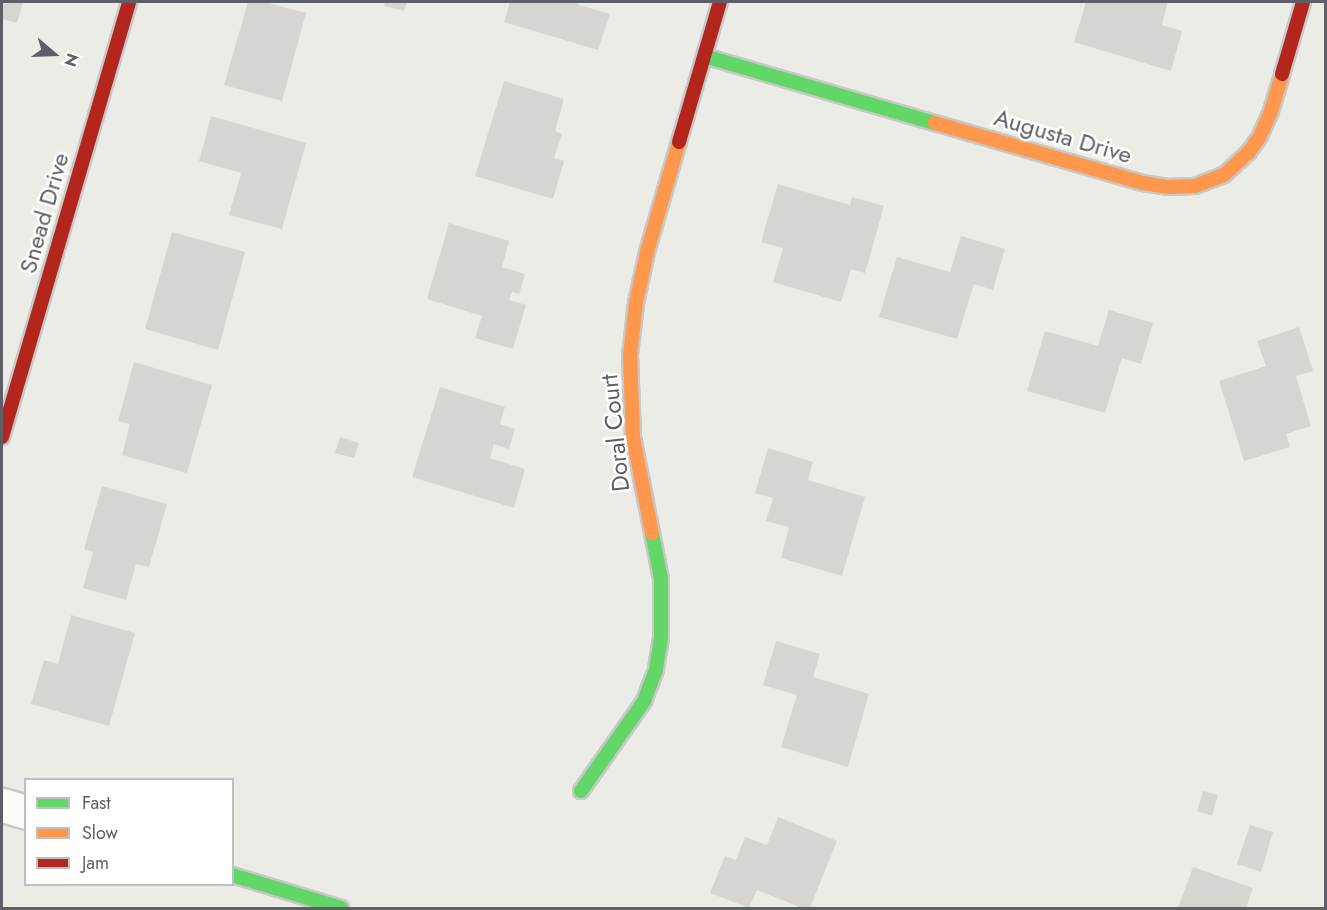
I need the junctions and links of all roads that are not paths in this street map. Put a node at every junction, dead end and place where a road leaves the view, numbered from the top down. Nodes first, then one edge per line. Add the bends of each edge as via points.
1 (129, 2) edge
2 (720, 2) edge
3 (1303, 2) edge
4 (704, 56) junction
5 (2, 437) edge
6 (581, 791) dead end
7 (2, 805) edge
8 (24, 811) edge
9 (234, 876) edge
10 (297, 902) edge
11 (341, 909) edge

1 - 5 street, Snead Drive
2 - 4 street, Doral Court
3 - 4 street, Augusta Drive via 1260,136 1224,175 1195,186 1143,183
4 - 6 street, Doral Court via 647,252 630,355 633,437 661,579 662,637 644,701
7 - 8 street
9 - 10 street
10 - 11 street

